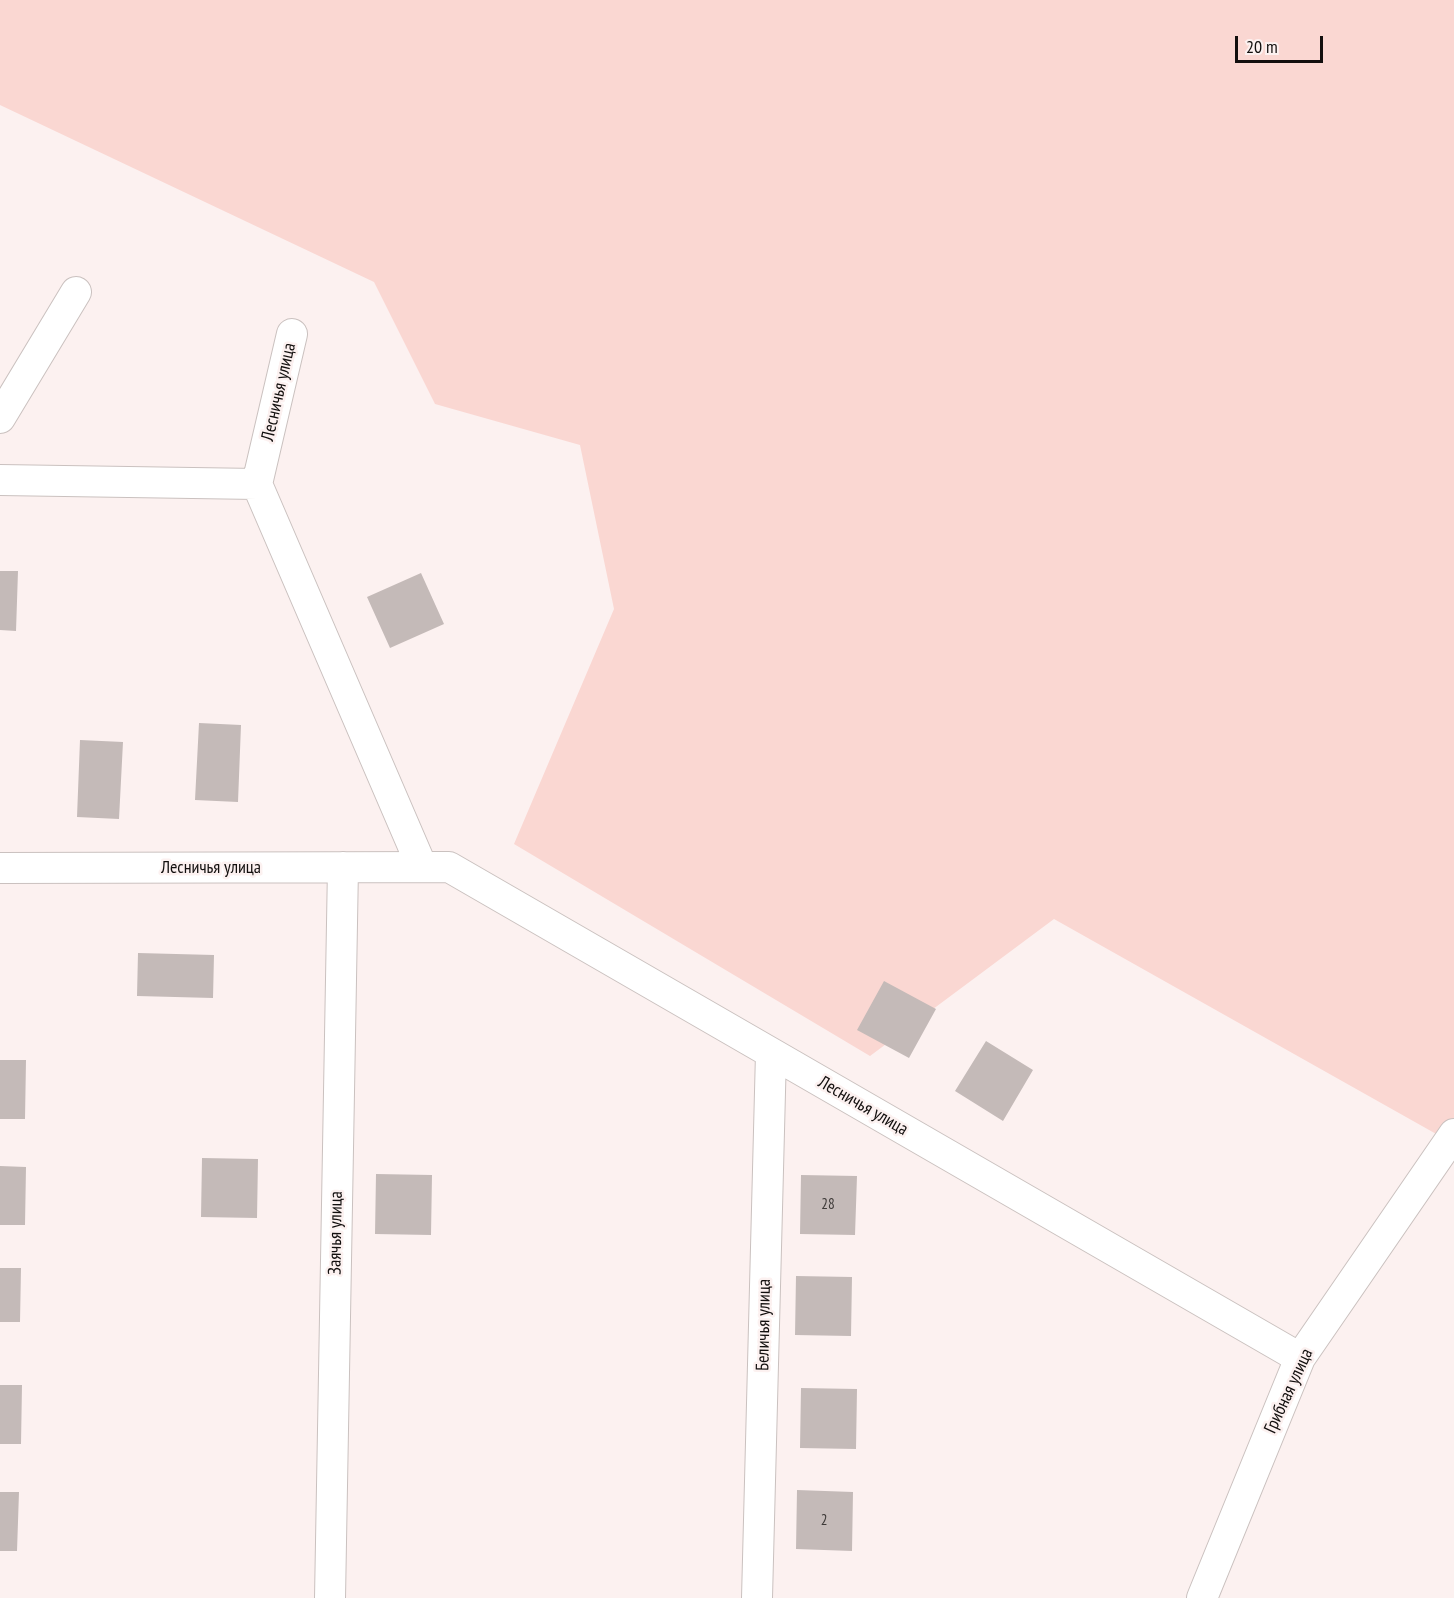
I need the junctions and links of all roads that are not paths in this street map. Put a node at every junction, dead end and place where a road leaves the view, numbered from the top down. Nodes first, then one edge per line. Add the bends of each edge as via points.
1 (76, 292) dead end
2 (292, 334) dead end
3 (0, 418) edge
4 (0, 480) edge
5 (257, 484) junction
6 (343, 867) junction
7 (422, 867) junction
8 (0, 868) edge
9 (771, 1053) junction
10 (1452, 1138) edge
11 (1300, 1358) junction
12 (330, 1598) edge
13 (757, 1598) edge
14 (1202, 1598) edge

1 - 3 street
2 - 5 street, Лесничья улица
4 - 5 street
5 - 7 street
6 - 7 street, Лесничья улица
6 - 8 street, Лесничья улица
6 - 12 street, Заячья улица
7 - 9 street, Лесничья улица via 449,867
9 - 11 street, Лесничья улица
9 - 13 street, Беличья улица
10 - 11 street, Грибная улица
11 - 14 street, Грибная улица

